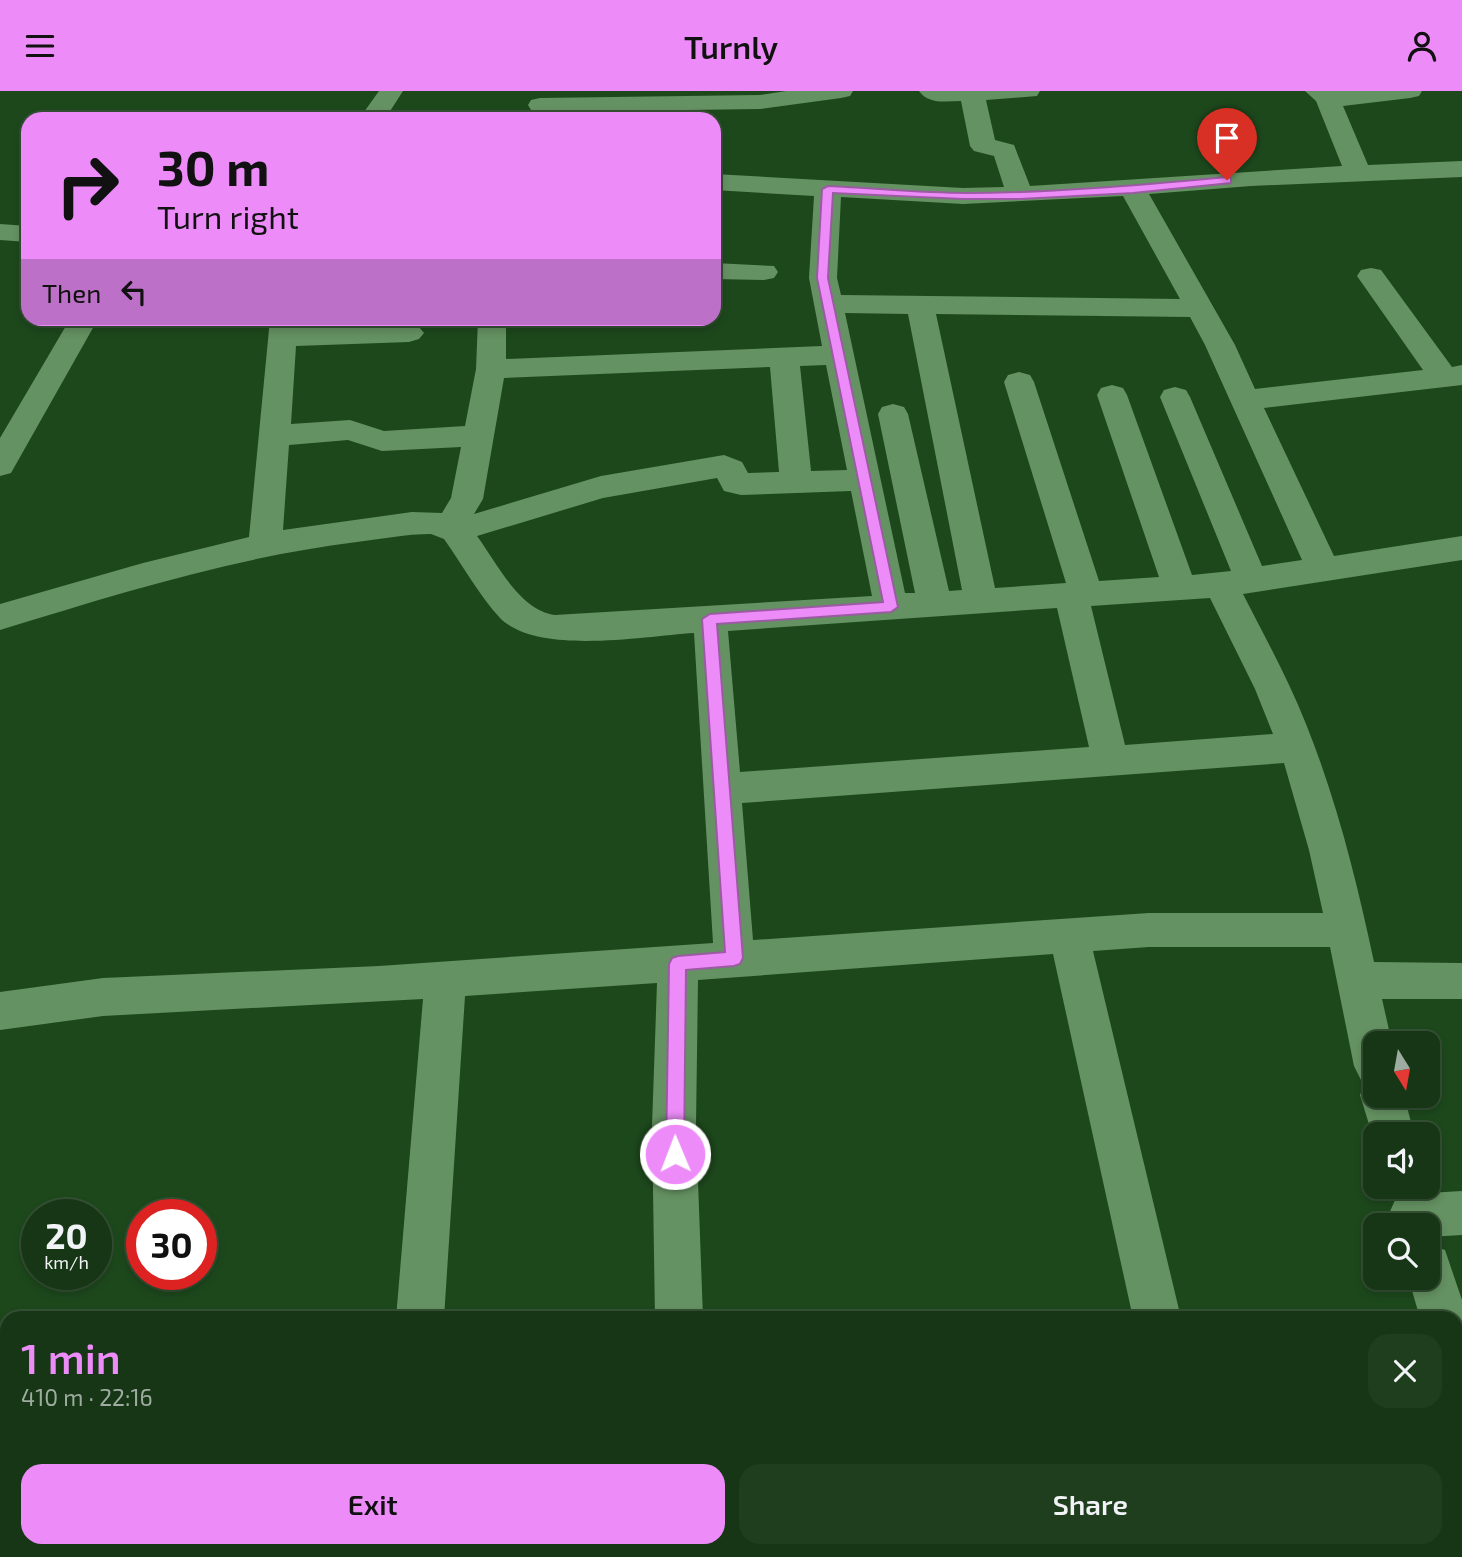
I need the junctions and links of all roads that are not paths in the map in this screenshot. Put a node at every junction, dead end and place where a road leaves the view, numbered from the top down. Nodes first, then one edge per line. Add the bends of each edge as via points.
1 (391, 91) edge
2 (841, 91) edge
3 (931, 91) edge
4 (1028, 91) edge
5 (1410, 91) edge
6 (972, 93) edge
7 (1322, 95) edge
8 (540, 105) edge
9 (377, 112) edge
10 (1462, 169) edge
11 (1358, 173) junction
12 (721, 182) edge
13 (828, 189) junction
14 (1133, 190) junction
15 (1020, 195) junction
16 (0, 232) edge
17 (21, 234) edge
18 (721, 271) edge
19 (764, 272) dead end
20 (1371, 276) dead end
21 (828, 304) junction
22 (920, 305) junction
23 (1199, 308) junction
24 (80, 326) edge
25 (492, 326) edge
26 (283, 328) edge
27 (409, 333) dead end
28 (840, 355) junction
29 (784, 357) junction
30 (491, 369) junction
31 (1453, 376) edge
32 (1019, 382) dead end
33 (1112, 395) dead end
34 (1175, 397) dead end
35 (1244, 400) junction
36 (893, 414) dead end
37 (274, 436) junction
38 (479, 436) junction
39 (0, 465) edge
40 (866, 480) junction
41 (796, 483) junction
42 (453, 528) junction
43 (265, 544) junction
44 (1462, 548) edge
45 (1324, 569) junction
46 (1236, 582) junction
47 (1180, 588) junction
48 (1079, 595) junction
49 (981, 601) junction
50 (935, 604) junction
51 (891, 607) junction
52 (0, 617) edge
53 (710, 619) junction
54 (1296, 747) junction
55 (1111, 762) junction
56 (722, 789) junction
57 (1348, 930) junction
58 (1069, 936) junction
59 (734, 958) junction
60 (678, 964) junction
61 (445, 979) junction
62 (1356, 980) junction
63 (1462, 981) edge
64 (0, 1011) edge
65 (1368, 1031) edge
66 (1410, 1209) edge
67 (1462, 1213) edge
68 (1435, 1290) edge
69 (421, 1311) edge
70 (679, 1311) edge
71 (1155, 1311) edge
72 (1442, 1311) edge

1 - 9 street
2 - 8 street via 760,102
3 - 6 street
4 - 6 street
5 - 7 street
6 - 15 street via 984,146 1005,150
7 - 11 street
10 - 11 street
11 - 14 street
12 - 13 street
13 - 15 street
13 - 21 street via 822,271
14 - 15 street
14 - 23 street
16 - 17 street
18 - 19 street
20 - 31 street
21 - 22 street
21 - 28 street
22 - 23 street
22 - 49 street
23 - 35 street
24 - 39 street
25 - 30 street
26 - 27 street
26 - 37 street
28 - 29 street
28 - 40 street
29 - 30 street
29 - 41 street
30 - 38 street
31 - 35 street
32 - 48 street
33 - 47 street
34 - 46 street
35 - 45 street
36 - 50 street
37 - 38 street via 350,430 382,441
37 - 43 street
38 - 42 street via 467,499
40 - 41 street
40 - 51 street
41 - 42 street via 735,483 731,470 724,466 601,487
42 - 43 street via 423,523
42 - 53 street via 512,609 534,624 562,629
43 - 52 street via 152,571
44 - 45 street
45 - 46 street
46 - 47 street
46 - 54 street via 1253,648
47 - 48 street
48 - 49 street
48 - 55 street
49 - 50 street
50 - 51 street
51 - 53 street
53 - 56 street
54 - 55 street
54 - 57 street
55 - 56 street
56 - 59 street
57 - 58 street via 1149,930
57 - 62 street
58 - 59 street
58 - 71 street
59 - 60 street
60 - 61 street
60 - 70 street via 674,1126
61 - 64 street via 103,997
61 - 69 street
62 - 63 street
62 - 65 street
66 - 67 street
68 - 72 street

